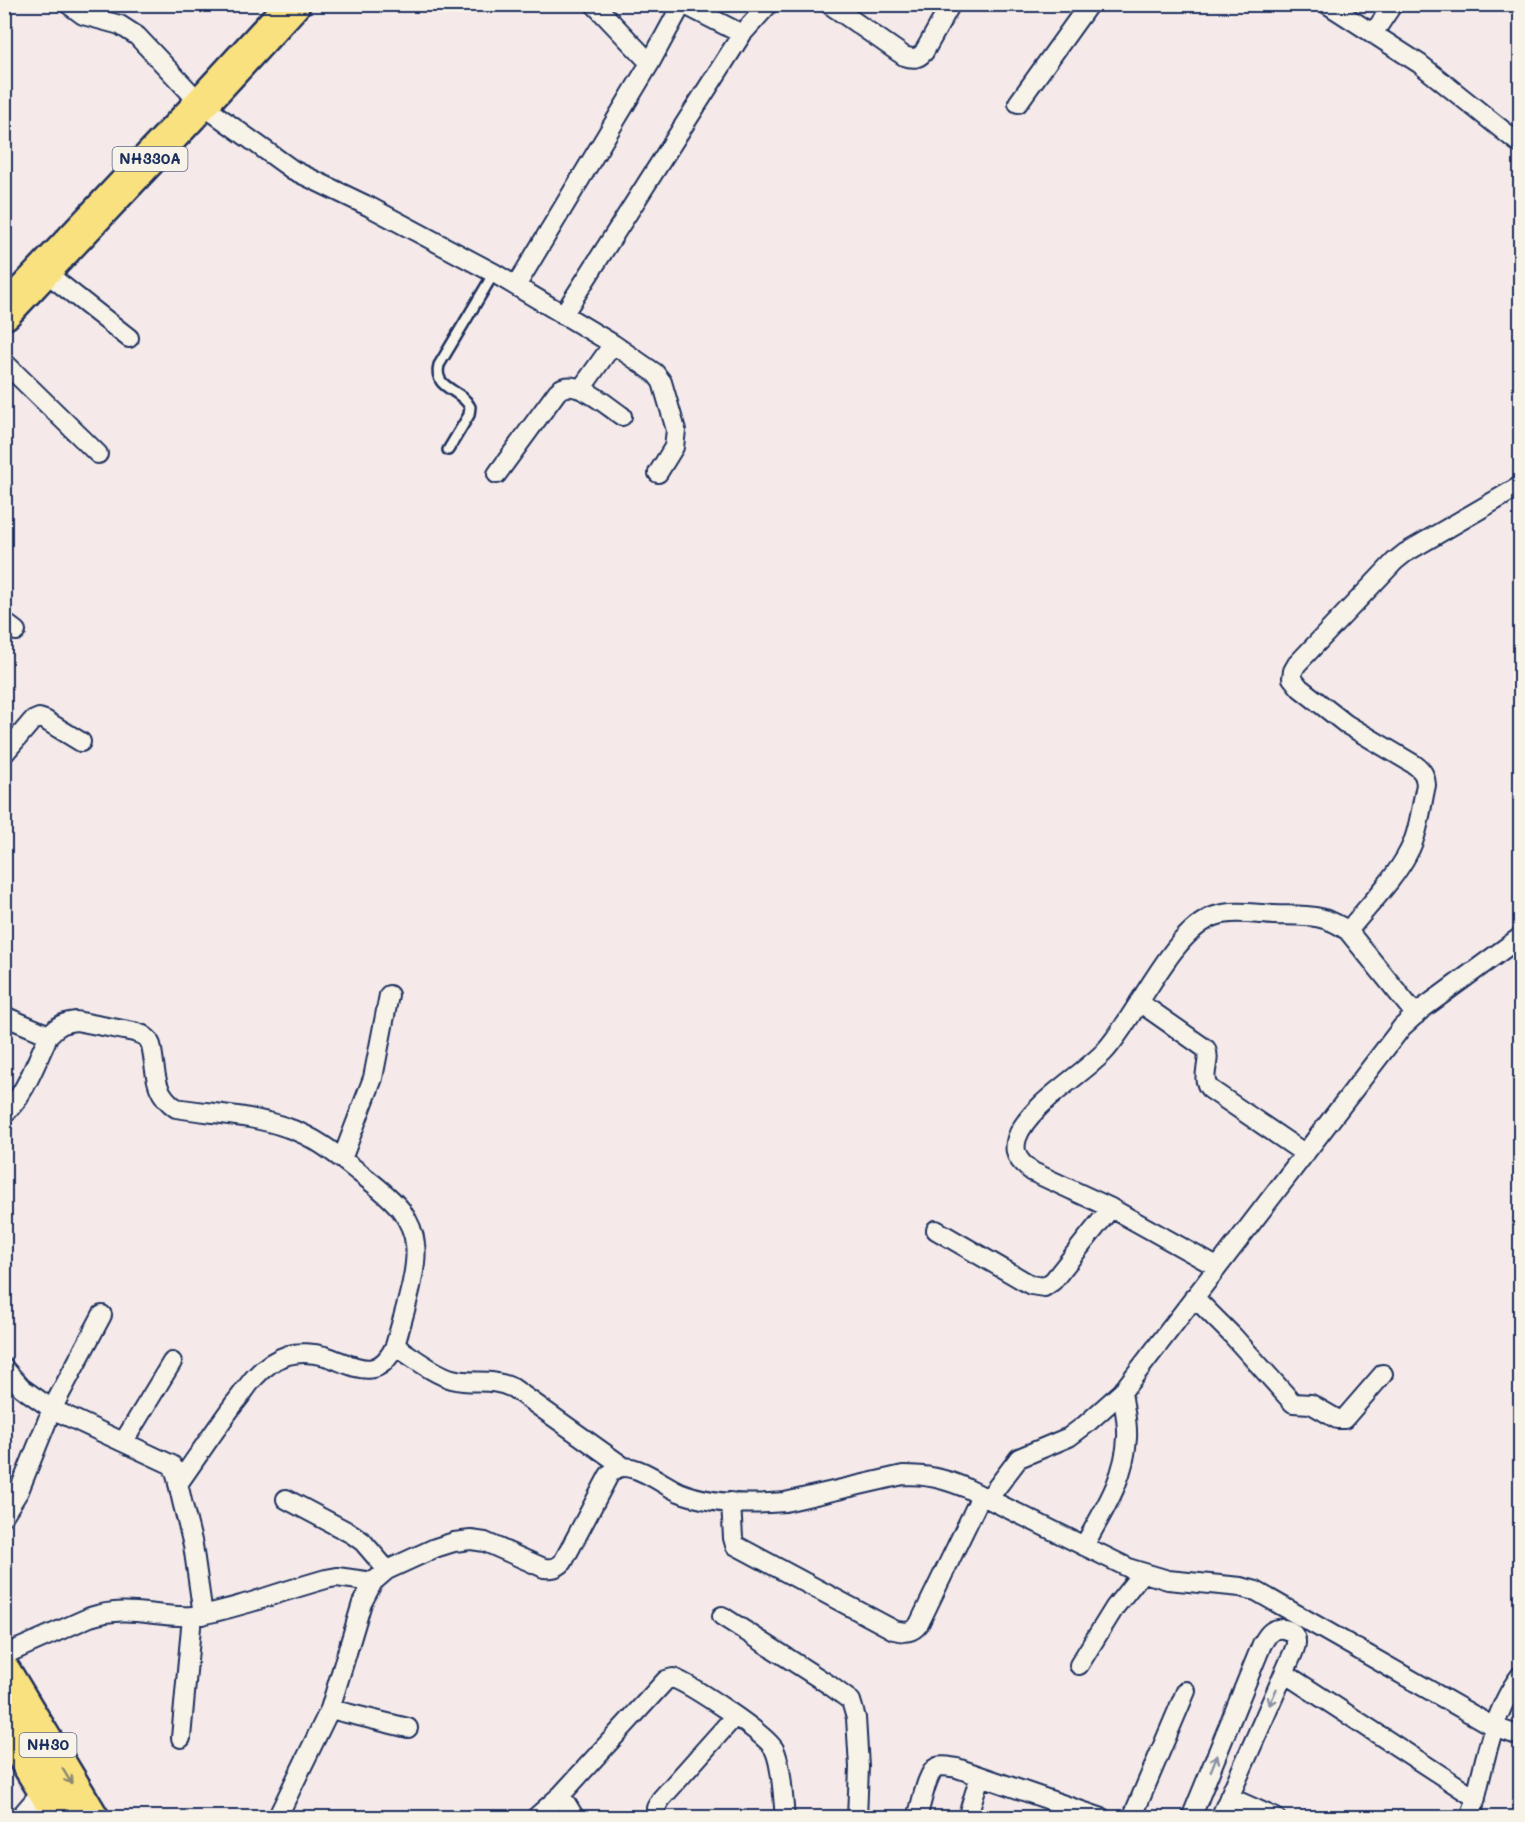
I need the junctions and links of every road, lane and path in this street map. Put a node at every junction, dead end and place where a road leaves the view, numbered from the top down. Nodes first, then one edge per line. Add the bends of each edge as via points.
1 (68, 4) edge
2 (293, 4) edge
3 (594, 4) edge
4 (682, 4) edge
5 (769, 4) edge
6 (951, 4) edge
7 (1089, 4) edge
8 (1327, 4) edge
9 (1394, 4) edge
10 (840, 8) edge
11 (742, 34) junction
12 (1373, 34) junction
13 (650, 63) junction
14 (1018, 103) dead end
15 (201, 104) junction
16 (1521, 144) edge
17 (44, 271) junction
18 (494, 273) junction
19 (516, 286) junction
20 (4, 313) edge
21 (563, 315) junction
22 (129, 338) dead end
23 (612, 344) junction
24 (4, 362) edge
25 (581, 389) junction
26 (622, 416) dead end
27 (447, 450) dead end
28 (98, 454) dead end
29 (658, 473) dead end
30 (496, 474) dead end
31 (1521, 486) edge
32 (81, 742) dead end
33 (4, 754) edge
34 (1348, 931) junction
35 (1519, 938) dead end
36 (389, 994) dead end
37 (1139, 1002) junction
38 (1416, 1015) junction
39 (4, 1016) edge
40 (49, 1035) junction
41 (4, 1114) edge
42 (1304, 1154) junction
43 (342, 1159) junction
44 (1111, 1208) junction
45 (936, 1230) dead end
46 (1217, 1267) junction
47 (1194, 1297) junction
48 (102, 1315) dead end
49 (395, 1346) junction
50 (172, 1362) dead end
51 (4, 1368) edge
52 (1383, 1374) dead end
53 (1122, 1392) junction
54 (52, 1409) junction
55 (124, 1441) junction
56 (624, 1467) junction
57 (178, 1484) junction
58 (985, 1497) junction
59 (286, 1499) dead end
60 (731, 1502) junction
61 (4, 1515) edge
62 (1084, 1546) junction
63 (387, 1570) junction
64 (1142, 1572) junction
65 (373, 1582) junction
66 (197, 1615) junction
67 (722, 1616) dead end
68 (4, 1655) edge
69 (1079, 1665) dead end
70 (4, 1671) edge
71 (1284, 1673) junction
72 (1521, 1676) edge
73 (1186, 1691) dead end
74 (330, 1709) junction
75 (735, 1716) junction
76 (4, 1724) edge
77 (1494, 1727) junction
78 (408, 1728) dead end
79 (1521, 1736) edge
80 (181, 1738) dead end
81 (980, 1776) junction
82 (44, 1789) junction
83 (561, 1795) junction
84 (1228, 1797) junction
85 (1476, 1798) junction
86 (19, 1818) edge
87 (62, 1818) edge
88 (92, 1818) edge
89 (277, 1818) edge
90 (535, 1818) edge
91 (575, 1818) edge
92 (656, 1818) edge
93 (785, 1818) edge
94 (857, 1818) edge
95 (917, 1818) edge
96 (966, 1818) edge
97 (1101, 1818) edge
98 (1132, 1818) edge
99 (1191, 1818) edge
100 (1220, 1818) edge
101 (1276, 1818) edge
102 (1471, 1818) edge

1 - 15 street via 83,15 120,25 137,36
2 - 15 highway, NH330A
3 - 13 street
4 - 11 street
4 - 13 street
5 - 11 street
6 - 10 street via 917,58 904,56
7 - 14 street
8 - 12 street
9 - 12 street
11 - 21 street
12 - 16 street via 1420,64
13 - 19 street
15 - 17 highway, NH330A
15 - 18 street via 293,170
17 - 20 highway, NH330A
17 - 22 street
18 - 19 street
18 - 27 lane via 438,365 440,381 470,407
19 - 21 street
21 - 23 street
23 - 25 street
23 - 29 street via 662,382 676,439
24 - 28 street
25 - 26 street
25 - 30 street via 567,385 560,388
31 - 34 street via 1395,561 1293,671 1292,678 1299,688 1346,724 1421,769 1426,779 1409,852
32 - 33 street via 39,718
34 - 37 street via 1335,922 1315,917 1217,915 1192,929
34 - 38 street
35 - 38 street
36 - 43 street via 373,1078
37 - 42 street via 1206,1049 1205,1080 1210,1089
37 - 44 street via 1102,1054 1040,1106 1022,1129 1016,1147 1020,1162 1033,1172
38 - 42 street via 1379,1055
39 - 40 street
40 - 41 street via 20,1095
40 - 43 street via 61,1024 76,1021 143,1035 152,1045 160,1093 176,1108 287,1127 309,1136
42 - 46 street
43 - 49 street via 388,1196 401,1210 414,1235 415,1265
44 - 45 street via 1044,1287 1032,1285
44 - 46 street
46 - 47 street
47 - 52 street via 1293,1403 1311,1404 1344,1419
47 - 53 street
48 - 54 street
49 - 56 street via 444,1376 494,1381 513,1388
49 - 57 street via 384,1363 369,1369 307,1353 275,1360 254,1377
50 - 55 street
51 - 54 street via 22,1388
53 - 58 street via 1075,1432 1019,1458
53 - 62 street via 1127,1438 1122,1471
54 - 55 street
54 - 61 street via 19,1491
55 - 57 street via 172,1465
56 - 60 street via 695,1498
56 - 63 street via 609,1475 558,1567 544,1568 485,1542 471,1540 435,1548
57 - 66 street via 193,1545
58 - 60 street via 942,1478 913,1475 879,1479 785,1502
58 - 60 street via 919,1624 906,1632 894,1630 735,1545
58 - 62 street
59 - 63 street via 358,1538
62 - 64 street
63 - 65 street
64 - 69 street
64 - 77 street via 1168,1580 1256,1591
65 - 66 street via 326,1579 223,1611
65 - 74 street via 362,1603
66 - 68 street via 104,1612
66 - 80 street
67 - 94 street via 851,1701 858,1758
70 -> 88 highway, NH30
71 -> 84 street
71 - 85 street
99 -> 71 street via 1262,1644 1270,1632 1278,1629 1295,1635 1296,1643
72 - 77 street via 1512,1686
73 - 98 street
74 - 78 street
74 - 89 street
75 - 83 street via 676,1678 669,1678
75 - 92 street via 661,1799
75 - 93 street via 774,1749
76 - 82 highway, NH30
77 - 79 street
77 - 85 street
81 - 95 street via 947,1767 933,1769
81 - 96 street
81 - 97 street
82 - 86 street
82 - 87 highway, NH30
83 - 90 street
83 - 91 street
84 - 100 street
84 - 101 street
85 - 102 street

